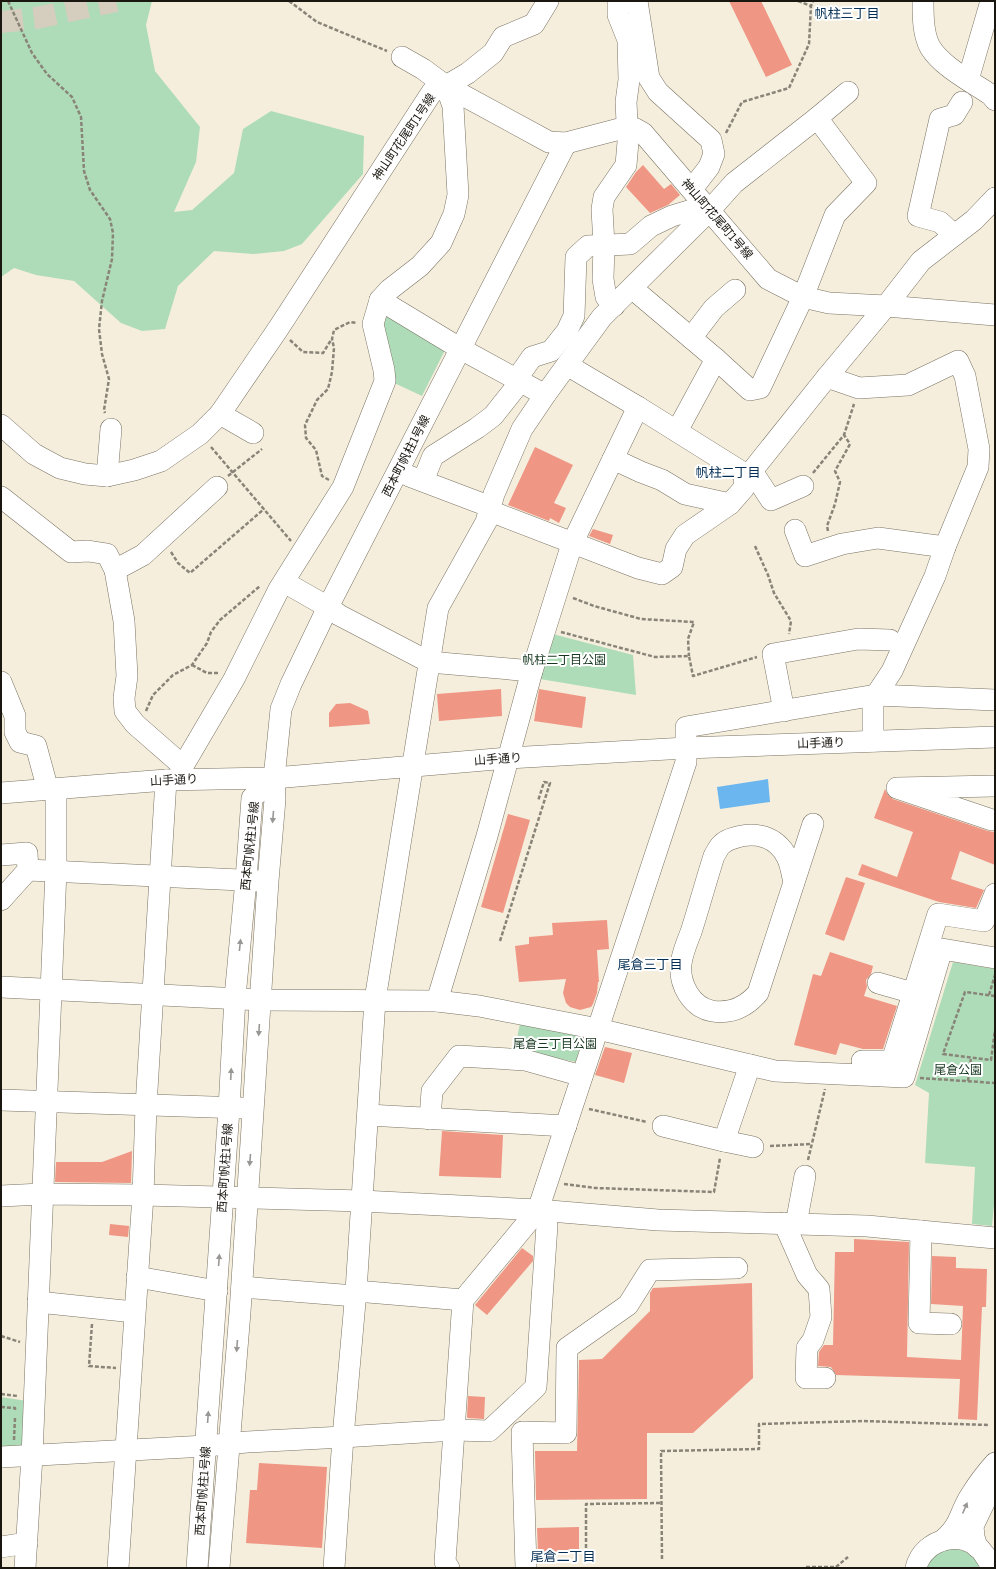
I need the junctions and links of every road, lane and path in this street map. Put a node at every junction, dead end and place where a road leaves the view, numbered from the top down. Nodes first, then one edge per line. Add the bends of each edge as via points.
1 (8, 1) edge
2 (289, 1) edge
3 (548, 1) edge
4 (618, 1) edge
5 (637, 1) edge
6 (798, 1) edge
7 (813, 1) edge
8 (923, 1) edge
9 (991, 1) edge
10 (811, 6) junction
11 (402, 58) joint
12 (968, 80) junction
13 (446, 86) junction
14 (848, 92) dead end
15 (995, 100) edge
16 (962, 102) dead end
17 (817, 118) junction
18 (627, 127) junction
19 (566, 143) junction
20 (714, 154) junction
21 (692, 189) junction
22 (995, 198) edge
23 (707, 208) junction
24 (954, 236) junction
25 (604, 245) junction
26 (633, 289) junction
27 (736, 290) dead end
28 (803, 297) junction
29 (380, 300) junction
30 (614, 306) junction
31 (886, 306) junction
32 (995, 315) edge
33 (373, 324) junction
34 (278, 329) junction
35 (692, 338) junction
36 (332, 339) junction
37 (460, 349) junction
38 (716, 359) junction
39 (567, 365) junction
40 (827, 377) junction
41 (518, 381) junction
42 (860, 388) junction
43 (545, 395) junction
44 (638, 406) junction
45 (220, 414) junction
46 (111, 429) joint
47 (2, 430) edge
48 (677, 431) junction
49 (200, 434) junction
50 (844, 435) junction
51 (260, 439) joint
52 (613, 459) junction
53 (233, 471) junction
54 (398, 471) junction
55 (749, 472) junction
56 (107, 476) junction
57 (423, 481) junction
58 (217, 486) joint
59 (803, 486) joint
60 (344, 487) junction
61 (1, 497) edge
62 (730, 504) junction
63 (264, 509) junction
64 (490, 509) junction
65 (795, 530) dead end
66 (572, 544) junction
67 (755, 546) dead end
68 (945, 546) junction
69 (831, 548) junction
70 (301, 554) junction
71 (178, 563) dead end
72 (115, 570) junction
73 (282, 586) junction
74 (557, 592) junction
75 (328, 607) junction
76 (791, 621) dead end
77 (546, 628) junction
78 (890, 640) dead end
79 (773, 654) junction
80 (689, 656) junction
81 (430, 662) junction
82 (192, 665) junction
83 (532, 670) junction
84 (234, 680) junction
85 (1, 682) edge
86 (876, 695) junction
87 (995, 700) edge
88 (784, 711) junction
89 (135, 724) junction
90 (995, 737) edge
91 (873, 741) junction
92 (686, 748) junction
93 (508, 758) junction
94 (412, 766) junction
95 (178, 775) junction
96 (274, 778) junction
97 (995, 786) edge
98 (52, 790) junction
99 (1, 793) edge
100 (538, 801) dead end
101 (994, 817) edge
102 (814, 824) dead end
103 (1, 855) edge
104 (28, 870) junction
105 (56, 870) junction
106 (160, 875) junction
107 (246, 880) junction
108 (268, 881) junction
109 (794, 883) junction
110 (995, 894) edge
111 (1, 900) edge
112 (500, 941) dead end
113 (995, 958) edge
114 (995, 973) edge
115 (878, 983) dead end
116 (1, 987) edge
117 (50, 989) junction
118 (913, 993) junction
119 (153, 994) junction
120 (989, 995) junction
121 (995, 996) edge
122 (235, 997) junction
123 (261, 1000) junction
124 (375, 1000) junction
125 (437, 1001) junction
126 (598, 1029) junction
127 (995, 1030) edge
128 (971, 1058) junction
129 (750, 1065) junction
130 (775, 1071) junction
131 (829, 1074) junction
132 (582, 1076) junction
133 (904, 1077) junction
134 (968, 1081) junction
135 (995, 1083) edge
136 (1, 1100) edge
137 (45, 1102) junction
138 (573, 1105) junction
139 (146, 1106) junction
140 (254, 1108) junction
141 (229, 1109) junction
142 (368, 1115) junction
143 (430, 1119) junction
144 (566, 1126) junction
145 (663, 1126) joint
146 (724, 1141) junction
147 (812, 1144) junction
148 (753, 1147) joint
149 (717, 1169) dead end
150 (805, 1176) joint
151 (547, 1182) junction
152 (42, 1194) junction
153 (142, 1195) junction
154 (1, 1196) edge
155 (223, 1198) junction
156 (246, 1198) junction
157 (362, 1201) junction
158 (538, 1210) junction
159 (790, 1224) junction
160 (921, 1231) junction
161 (995, 1238) edge
162 (737, 1268) dead end
163 (137, 1277) junction
164 (242, 1287) junction
165 (217, 1291) junction
166 (356, 1294) junction
167 (463, 1300) junction
168 (38, 1302) junction
169 (93, 1308) junction
170 (216, 1311) junction
171 (134, 1312) junction
172 (240, 1312) junction
173 (951, 1324) dead end
174 (130, 1369) junction
175 (825, 1378) dead end
176 (1, 1407) edge
177 (988, 1425) dead end
178 (455, 1430) junction
179 (489, 1431) junction
180 (522, 1432) junction
181 (343, 1437) junction
182 (230, 1444) junction
183 (206, 1446) junction
184 (125, 1450) junction
185 (15, 1457) edge
186 (995, 1463) edge
187 (995, 1479) edge
188 (661, 1503) junction
189 (943, 1540) junction
190 (27, 1543) junction
191 (1, 1547) edge
192 (977, 1547) junction
193 (848, 1557) dead end
194 (662, 1559) dead end
195 (586, 1560) dead end
196 (915, 1566) edge
197 (992, 1566) edge
198 (806, 1567) dead end
199 (25, 1568) edge
200 (118, 1568) edge
201 (197, 1568) edge
202 (219, 1568) edge
203 (334, 1568) edge
204 (449, 1568) edge
205 (526, 1568) edge
206 (830, 1568) edge

1 - 46 path via 32,53 47,74 72,97 81,117 84,171 90,190 110,219 113,233 112,259 102,301 100,329 102,354 109,379 104,410
2 - 11 path via 317,22
3 - 13 street via 534,24 503,37 493,53 468,73
4 - 18 street via 618,15 628,40
5 - 20 street via 649,78 658,92 711,140
6 - 10 path
7 - 10 path
8 - 12 street via 924,26 930,46 941,61
9 - 12 street
10 - 20 path via 809,44 789,88 742,102
11 - 13 street
12 - 15 street
13 - 19 street, 神山町花尾町1号線 via 549,142
13 - 29 street via 453,106 458,195 454,214 441,243 420,266
13 - 34 street, 神山町花尾町1号線 via 432,92
14 - 17 street
16 - 24 street via 954,115 940,119 918,216 940,222
17 - 23 street via 734,183
17 - 28 street via 866,183 835,215
18 - 19 street, 神山町花尾町1号線
18 - 21 street, 神山町花尾町1号線 via 643,133
18 - 25 street via 626,165 604,197
19 - 37 street, 西本町帆柱1号線
20 - 21 street via 709,167
21 - 23 street, 神山町花尾町1号線
22 - 24 street
23 - 25 street via 672,216 651,226 630,244
23 - 26 street
23 - 28 street, 神山町花尾町1号線 via 768,279
24 - 31 street via 921,261
25 - 30 street via 604,285 606,297
25 - 41 street via 588,246 576,257 574,316 567,331 551,351 532,357
26 - 30 street
26 - 35 street
27 - 35 street via 714,308
28 - 31 street, 神山町花尾町1号線 via 829,303
28 - 38 street via 760,388 750,390
29 - 33 street
29 - 37 street
30 - 39 street via 602,317
31 - 32 street, 神山町花尾町1号線
31 - 40 street
33 - 36 path via 350,322 334,330
33 - 60 street via 385,381
34 - 36 path via 303,352 322,353
34 - 45 street, 神山町花尾町1号線
35 - 38 street
36 - 60 path via 334,348 328,389 317,400 305,425 306,438 316,450 322,476
37 - 41 street
37 - 54 street, 西本町帆柱1号線
38 - 48 street
39 - 43 street
39 - 44 street
40 - 42 street
40 - 55 street
41 - 43 street
41 - 57 street via 493,416 432,456
42 - 50 path
42 - 68 street via 908,385 958,361 968,391 978,449 978,467
43 - 64 street via 522,429
44 - 48 street
44 - 52 street
45 - 49 street, 神山町花尾町1号線
45 - 51 street
46 - 56 street
47 - 56 street, 神山町花尾町1号線 via 34,454 60,468
48 - 55 street
49 - 53 path
49 - 56 street, 神山町花尾町1号線 via 161,461
50 - 59 path
50 - 69 path via 850,444 835,471 840,482 827,526
51 - 53 path
52 - 62 street via 662,480 686,494
52 - 66 street
53 - 58 path
53 - 63 path
54 - 57 street
54 - 75 street, 西本町帆柱1号線
55 - 59 street via 771,500
55 - 62 street via 744,488
57 - 64 street
58 - 72 street via 143,555
60 - 70 street
61 - 72 street via 71,552 107,554
62 - 66 street via 685,535 676,549 672,567 662,574
63 - 70 path
63 - 71 path via 190,573
64 - 66 street
64 - 81 street via 486,522 438,608
65 - 69 street via 805,556
66 - 74 street
67 - 76 path via 774,593
68 - 69 street via 878,538
68 - 86 street via 935,576 892,672
70 - 73 street
72 - 89 street via 124,621 127,676 125,711
73 - 75 street
73 - 82 path via 266,582 220,620
73 - 84 street
74 - 77 street
74 - 80 path via 594,606 641,619 694,622 688,639
75 - 81 street
75 - 96 street, 西本町帆柱1号線 via 281,709
77 - 80 path via 656,657
77 - 83 street
78 - 79 street via 858,639
79 - 80 path via 747,659 693,676
79 - 88 street
81 - 83 street
81 - 94 street
82 - 84 path via 207,673 226,674
82 - 89 path via 173,675 153,695 145,714
83 - 93 street
84 - 95 street
85 - 98 street via 15,716 16,732 20,742 36,746
86 - 87 street
86 - 88 street
86 - 91 street via 872,705
88 - 92 street via 686,727
89 - 95 street
90 - 91 street, 山手通り
91 - 92 street, 山手通り
92 - 93 street, 山手通り
92 - 126 street via 686,762
93 - 94 street, 山手通り
93 - 125 street
94 - 96 street, 山手通り
94 - 124 street
95 - 96 street, 山手通り
95 - 98 street, 山手通り
95 - 106 street
96 - 107 street, 西本町帆柱1号線 via 252,798
96 -> 108 street, 西本町帆柱1号線 via 275,799
97 - 101 street via 897,788
98 - 99 street, 山手通り
98 - 105 street
100 - 112 path via 544,782 550,783
102 - 109 street
103 - 104 street via 27,852
104 - 105 street
104 - 111 street
105 - 106 street
105 - 117 street
106 - 107 street
106 - 119 street
107 - 108 street
122 -> 107 street, 西本町帆柱1号線
108 - 123 street, 西本町帆柱1号線
109 - 109 street via 758,994 750,1003 737,1010 711,1011 698,1005 683,985 681,963 714,856 721,845 743,835 756,834 768,839 778,845 786,856
110 - 118 street via 984,921 938,914
113 - 133 street via 942,949
114 - 120 path
115 - 118 street
116 - 117 street
117 - 119 street
117 - 137 street
118 - 130 street via 892,1061 780,1059
119 - 122 street
119 - 139 street
120 - 121 path
120 - 128 path via 965,992 943,1054
122 - 123 street
141 -> 122 street, 西本町帆柱1号線
123 - 124 street
123 -> 140 street, 西本町帆柱1号線
124 - 125 street
124 - 142 street
125 - 126 street via 479,1006
126 - 129 street
126 - 132 street
127 - 128 path via 991,1060
128 - 134 path
129 - 130 street
129 - 146 street
130 - 131 street
131 - 133 street
131 - 147 path
132 - 138 street
132 - 143 street via 525,1060 459,1056 432,1091
133 - 134 path
134 - 135 path
136 - 137 street
137 - 139 street
137 - 152 street
138 - 144 street
138 - 145 path
139 - 141 street
139 - 153 street
140 - 141 street
140 -> 156 street, 西本町帆柱1号線
141 - 155 street, 西本町帆柱1号線
142 - 143 street
142 - 157 street
143 - 144 street
144 - 151 street
145 - 146 street
146 - 148 street
147 - 148 path
147 - 150 path
149 - 151 path via 714,1192 595,1188
150 - 159 street
151 - 158 street
152 - 153 street
152 - 154 street
152 - 168 street
153 - 155 street
153 - 163 street
155 - 156 street
165 -> 155 street, 西本町帆柱1号線
156 - 157 street
156 - 164 street, 西本町帆柱1号線
157 - 158 street
157 - 166 street
158 - 159 street via 658,1220
158 - 167 street
158 - 179 street via 546,1225 536,1387
159 - 160 street via 866,1226
159 - 175 street via 807,1274 818,1289 821,1317 813,1340 807,1348 806,1378
160 - 161 street
160 - 173 street via 919,1323
162 - 180 street via 650,1270 628,1305 567,1348 566,1433
163 - 165 street
163 - 171 street
164 - 166 street
164 - 172 street, 西本町帆柱1号線
165 - 170 street, 西本町帆柱1号線
166 - 167 street
166 - 181 street
167 - 178 street
168 - 169 street
168 - 185 street
169 - 171 street
169 - 174 path via 89,1366
170 - 172 street
183 -> 170 street, 西本町帆柱1号線
171 - 174 street
172 -> 182 street, 西本町帆柱1号線
174 - 184 street
176 - 185 path via 15,1408
177 - 188 path via 863,1422 759,1424 759,1449 661,1451
178 - 179 street
178 - 181 street
178 - 204 street via 445,1562
179 - 180 street
180 - 205 street
181 - 182 street
181 - 203 street
182 - 183 street
182 - 202 street, 西本町帆柱1号線
183 - 184 street
183 - 201 street, 西本町帆柱1号線
184 - 185 street
184 - 200 street
185 - 190 street
189 -> 186 street via 955,1527 982,1477
187 - 192 street via 973,1526
188 - 194 path
188 - 195 path via 586,1504
189 - 192 street via 962,1539
189 - 196 street via 929,1547
190 - 191 street
190 - 199 street
192 - 197 street
193 - 206 path via 836,1567
198 - 206 path

